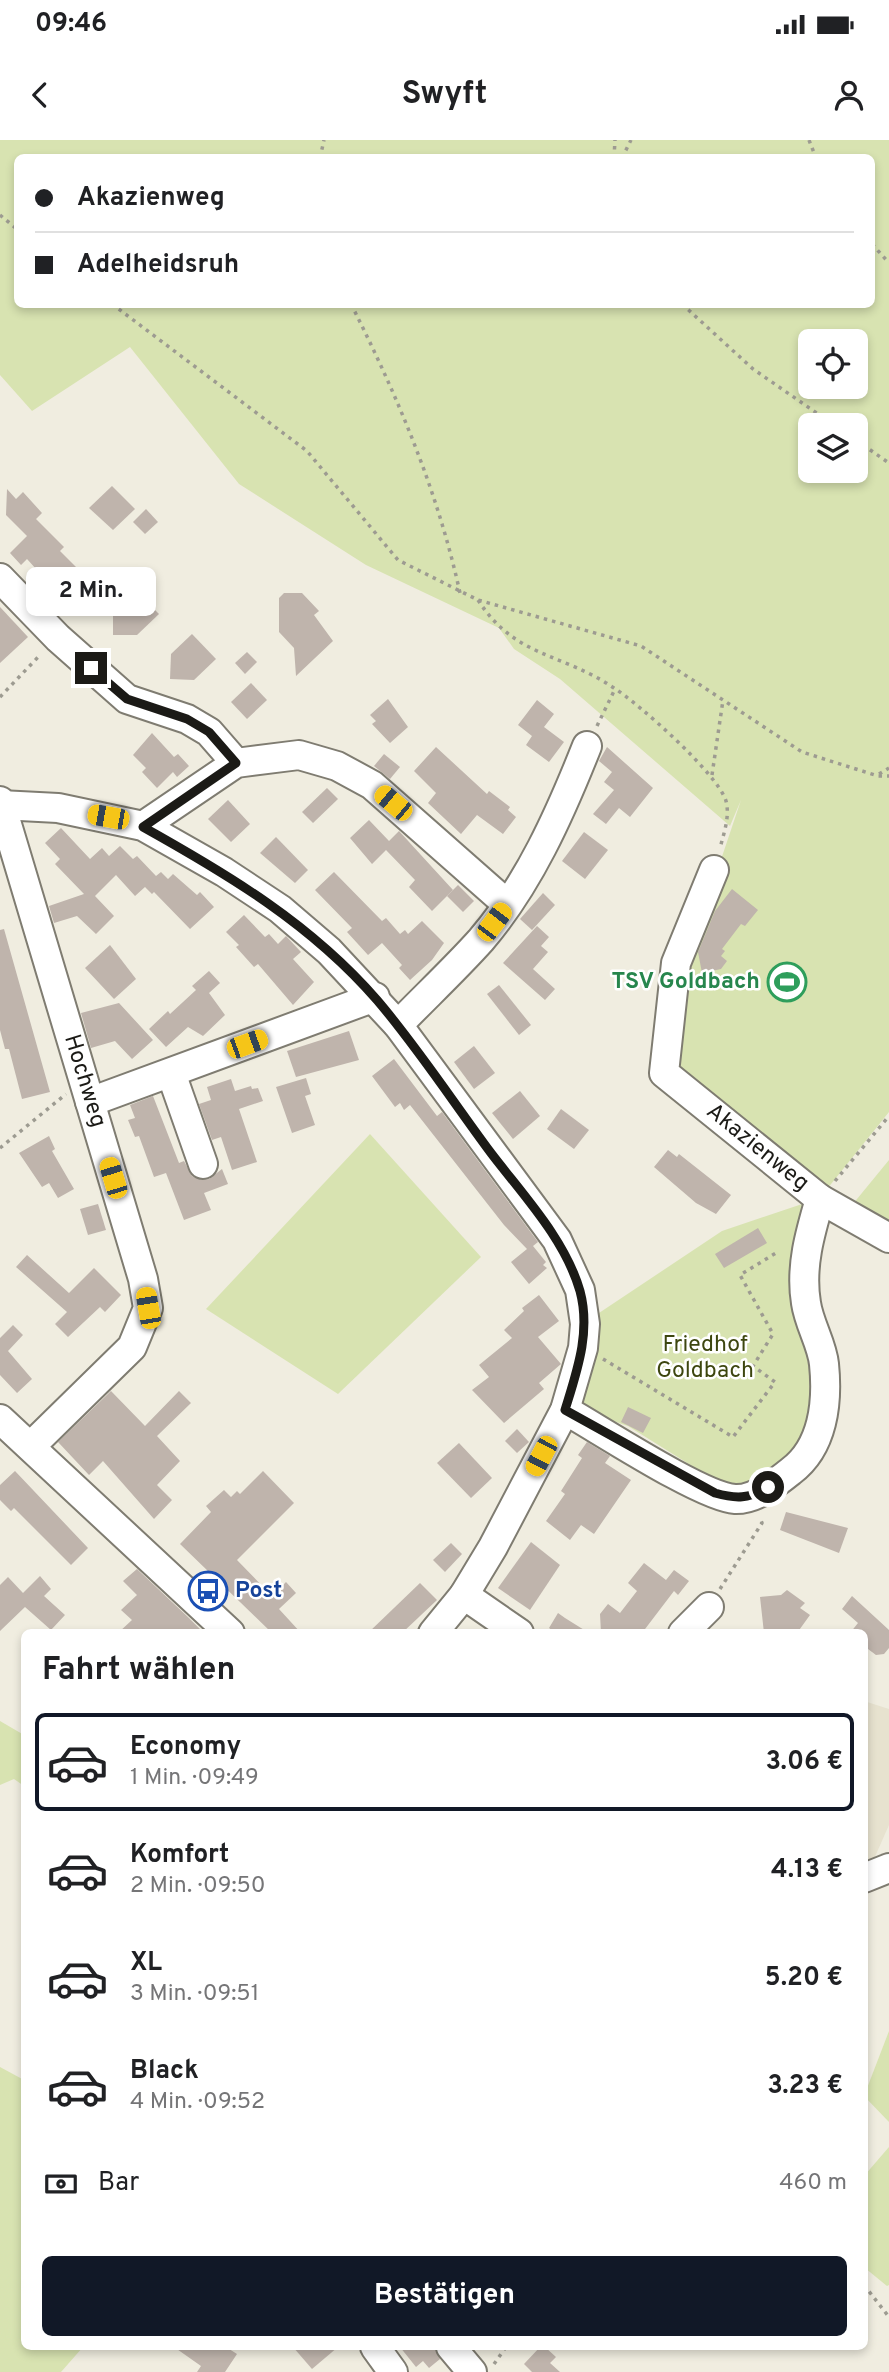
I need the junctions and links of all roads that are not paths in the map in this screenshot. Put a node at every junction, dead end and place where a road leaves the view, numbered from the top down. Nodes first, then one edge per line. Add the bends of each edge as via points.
1 (0, 578) edge
2 (587, 746) road end
3 (236, 763) junction
4 (1, 804) edge
5 (143, 827) junction
6 (714, 870) road end
7 (507, 904) junction
8 (375, 998) junction
9 (398, 1025) junction
10 (171, 1073) junction
11 (87, 1091) junction
12 (203, 1164) dead end
13 (820, 1199) junction
14 (889, 1238) edge
15 (565, 1410) junction
16 (0, 1419) edge
17 (31, 1446) junction
18 (464, 1595) junction
19 (709, 1606) road end
20 (226, 1629) edge
21 (436, 1629) edge
22 (513, 1629) edge
23 (687, 1629) edge
24 (889, 1868) edge
25 (868, 1876) edge
26 (377, 2350) edge
27 (454, 2350) edge
28 (393, 2372) edge
29 (472, 2372) edge

1 - 3 street via 127,699 187,719 209,732
2 - 7 street via 556,822
3 - 5 street
3 - 7 street via 299,755 337,766 372,785
4 - 5 street via 58,808
4 - 11 street, Hochweg
5 - 8 street via 280,909 330,951
6 - 13 street, Akazienweg via 676,963 664,1073
7 - 9 street via 481,939
8 - 9 street
8 - 10 street
9 - 15 street via 557,1240 580,1290 583,1348
10 - 11 street
10 - 12 street
11 - 17 street, Hochweg via 148,1308 132,1347
13 - 14 street
13 - 15 street, Akazienweg via 805,1251 805,1290 824,1364 822,1427 797,1466 754,1496 734,1499 715,1493
15 - 18 street
16 - 17 street
17 - 20 street
18 - 21 street
18 - 22 street
19 - 23 street
24 - 25 street
26 - 28 street
27 - 29 street

